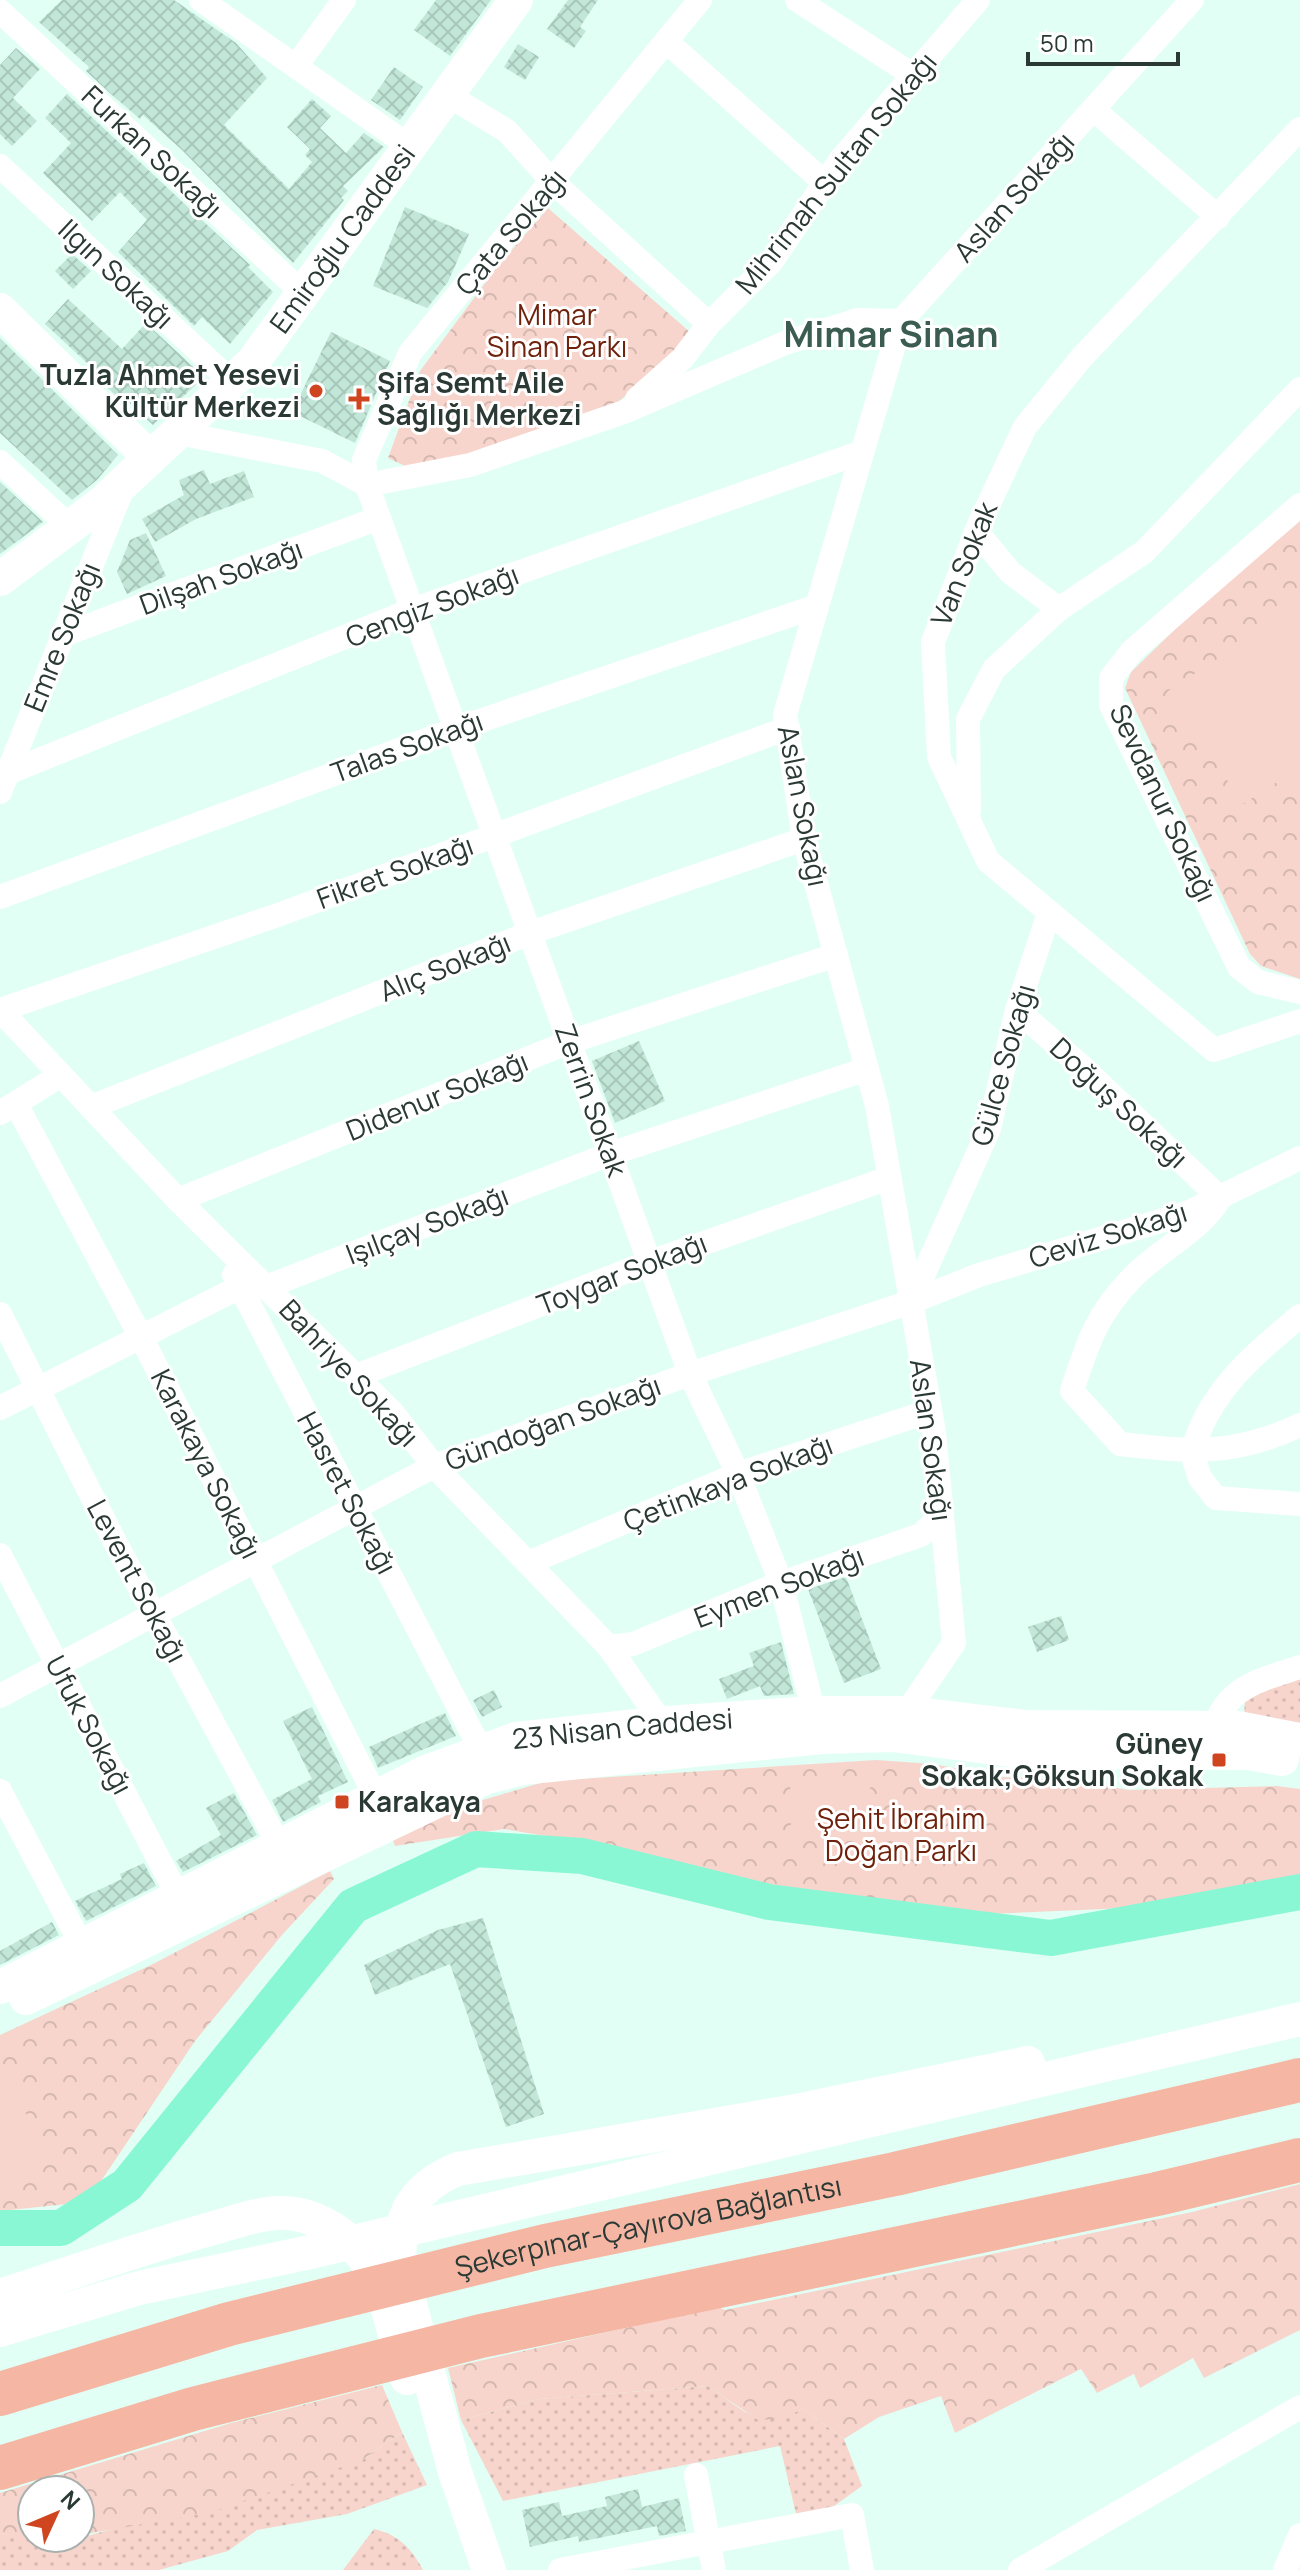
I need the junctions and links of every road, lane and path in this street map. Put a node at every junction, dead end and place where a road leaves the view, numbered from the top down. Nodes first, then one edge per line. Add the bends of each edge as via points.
1 (201, 0) edge
2 (344, 0) edge
3 (516, 0) edge
4 (700, 0) edge
5 (797, 0) edge
6 (978, 0) edge
7 (1192, 0) edge
8 (0, 11) edge
9 (666, 41) junction
10 (296, 66) junction
11 (913, 75) junction
12 (446, 94) junction
13 (1094, 110) junction
14 (1300, 129) edge
15 (412, 148) junction
16 (0, 166) edge
17 (553, 182) junction
18 (825, 183) junction
19 (1218, 217) junction
20 (304, 294) junction
21 (0, 310) edge
22 (901, 321) junction
23 (709, 324) junction
24 (232, 382) junction
25 (1300, 389) edge
26 (624, 412) junction
27 (178, 433) junction
28 (862, 452) junction
29 (150, 458) junction
30 (0, 462) edge
31 (124, 483) junction
32 (367, 485) junction
33 (1300, 505) edge
34 (379, 518) junction
35 (70, 527) junction
36 (976, 531) junction
37 (0, 579) edge
38 (817, 606) junction
39 (1059, 609) junction
40 (412, 610) junction
41 (63, 635) junction
42 (788, 728) junction
43 (456, 729) junction
44 (4, 783) edge
45 (969, 821) junction
46 (494, 836) junction
47 (804, 839) junction
48 (0, 897) edge
49 (1049, 913) junction
50 (530, 933) junction
51 (836, 955) junction
52 (1300, 992) edge
53 (0, 1010) edge
54 (1017, 1010) junction
55 (1300, 1021) edge
56 (569, 1042) junction
57 (867, 1069) junction
58 (61, 1075) junction
59 (91, 1107) junction
60 (8, 1108) edge
61 (610, 1154) junction
62 (1300, 1158) edge
63 (889, 1178) junction
64 (1220, 1198) junction
65 (178, 1200) junction
66 (212, 1234) junction
67 (650, 1262) junction
68 (240, 1287) junction
69 (266, 1287) junction
70 (911, 1302) junction
71 (0, 1314) edge
72 (1300, 1316) edge
73 (141, 1337) junction
74 (690, 1374) junction
75 (356, 1376) junction
76 (37, 1389) junction
77 (0, 1408) edge
78 (930, 1411) junction
79 (1300, 1425) edge
80 (1192, 1453) junction
81 (434, 1466) junction
82 (738, 1474) junction
83 (1300, 1504) edge
84 (355, 1508) junction
85 (942, 1515) junction
86 (0, 1555) edge
87 (255, 1561) junction
88 (528, 1563) junction
89 (781, 1583) junction
90 (154, 1614) junction
91 (609, 1647) junction
92 (58, 1665) junction
93 (1300, 1667) edge
94 (0, 1696) edge
95 (814, 1713) junction
96 (906, 1713) junction
97 (671, 1738) junction
98 (1211, 1740) junction
99 (1300, 1740) edge
100 (482, 1752) junction
101 (1300, 1762) edge
102 (0, 1791) edge
103 (387, 1808) junction
104 (279, 1845) junction
105 (178, 1896) junction
106 (81, 1944) junction
107 (0, 1987) edge
108 (0, 2009) edge
109 (1300, 2016) edge
110 (1300, 2080) edge
111 (1300, 2160) edge
112 (0, 2296) edge
113 (0, 2330) edge
114 (0, 2394) edge
115 (1300, 2407) edge
116 (0, 2468) edge
117 (696, 2475) dead end
118 (446, 2477) junction
119 (1300, 2535) edge
120 (709, 2542) junction
121 (467, 2570) edge
122 (489, 2570) edge
123 (560, 2570) edge
124 (714, 2570) edge
125 (862, 2570) edge
126 (1020, 2570) edge
127 (1285, 2570) edge

1 - 10 street
2 - 10 street
3 - 12 street, Emiroğlu Caddesi
4 - 9 street, Çata Sokağı
5 - 11 street
6 - 11 street, Mihrimah Sultan Sokağı
7 - 13 street, Aslan Sokağı
8 - 20 street, Furkan Sokağı
9 - 17 street, Çata Sokağı
9 - 18 street
10 - 15 street
11 - 18 street, Mihrimah Sultan Sokağı
12 - 15 street, Emiroğlu Caddesi
12 - 17 street via 507,131
13 - 19 street
13 - 22 street, Aslan Sokağı
14 - 19 street, Van Sokak
15 - 20 street, Emiroğlu Caddesi
16 - 24 street, Ilgın Sokağı
17 - 23 street
17 - 32 street, Çata Sokağı via 410,353 364,460
18 - 23 street, Mihrimah Sultan Sokağı via 772,261
19 - 36 street, Van Sokak via 1082,357 1025,427
20 - 24 street, Emiroğlu Caddesi
21 - 29 street
22 - 26 street via 858,320 785,343
22 - 28 street, Aslan Sokağı
23 - 26 street, Mihrimah Sultan Sokağı via 682,359
24 - 27 street, Emiroğlu Caddesi
25 - 39 street via 1144,552
26 - 32 street via 470,465
27 - 29 street, Emiroğlu Caddesi
27 - 32 street via 322,461
28 - 38 street, Aslan Sokağı
28 - 40 street, Cengiz Sokağı
29 - 31 street, Emiroğlu Caddesi
30 - 35 street
31 - 35 street, Emiroğlu Caddesi
31 - 41 street, Emre Sokağı
32 - 34 street, Zerrin Sokak
33 - 52 street, Sevdanur Sokağı via 1132,651 1111,678 1111,705 1239,967 1258,982
34 - 40 street, Zerrin Sokak
34 - 41 street, Dilşah Sokağı
35 - 37 street, Emiroğlu Caddesi
36 - 39 street via 1011,573
36 - 45 street, Van Sokak via 933,642 939,757
38 - 42 street, Aslan Sokağı via 785,715
38 - 43 street, Talas Sokağı
39 - 45 street via 994,669 968,719
40 - 43 street, Zerrin Sokak
40 - 44 street, Cengiz Sokağı
41 - 44 street, Emre Sokağı
42 - 46 street, Fikret Sokağı
42 - 47 street, Aslan Sokağı
43 - 46 street, Zerrin Sokak
43 - 48 street, Talas Sokağı
45 - 49 street, Van Sokak via 988,861
46 - 50 street, Zerrin Sokak
46 - 53 street, Fikret Sokağı
47 - 50 street, Alıç Sokağı
47 - 51 street, Aslan Sokağı
49 - 54 street, Gülce Sokağı
49 - 55 street, Van Sokak via 1214,1050
50 - 56 street, Zerrin Sokak
50 - 59 street, Alıç Sokağı
51 - 56 street, Didenur Sokağı
51 - 57 street, Aslan Sokağı
53 - 58 street, Bahriye Sokağı
54 - 64 street, Doğuş Sokağı
54 - 70 street, Gülce Sokağı via 989,1129
56 - 61 street, Zerrin Sokak
56 - 65 street, Didenur Sokağı
57 - 61 street, Işılçay Sokağı
57 - 63 street, Aslan Sokağı
58 - 59 street, Bahriye Sokağı
58 - 60 street
59 - 65 street, Bahriye Sokağı
60 - 73 street, Karakaya Sokağı
61 - 67 street, Zerrin Sokak
61 - 69 street, Işılçay Sokağı
62 - 64 street, Ceviz Sokağı
63 - 67 street, Toygar Sokağı
63 - 70 street, Aslan Sokağı
64 - 70 street, Ceviz Sokağı
64 - 80 street via 1208,1217 1133,1277 1091,1330 1072,1391 1120,1444
65 - 66 street, Bahriye Sokağı
66 - 68 street, Hasret Sokağı
66 - 69 street, Bahriye Sokağı
67 - 74 street, Zerrin Sokak
67 - 75 street, Toygar Sokağı
68 - 69 street, Işılçay Sokağı
68 - 73 street, Işılçay Sokağı
68 - 84 street, Hasret Sokağı
69 - 75 street, Bahriye Sokağı
70 - 74 street, Gündoğan Sokağı
70 - 78 street, Aslan Sokağı
71 - 76 street, Levent Sokağı
72 - 80 street via 1244,1363 1200,1422
73 - 76 street, Işılçay Sokağı
73 - 87 street, Karakaya Sokağı
74 - 81 street, Gündoğan Sokağı
74 - 82 street, Zerrin Sokak
75 - 81 street, Bahriye Sokağı
76 - 77 street, Işılçay Sokağı
76 - 90 street, Levent Sokağı
78 - 82 street, Çetinkaya Sokağı
78 - 85 street, Aslan Sokağı
79 - 80 street via 1263,1442
80 - 83 street via 1200,1478 1216,1498
81 - 84 street, Gündoğan Sokağı
81 - 88 street, Bahriye Sokağı
82 - 88 street, Çetinkaya Sokağı
82 - 89 street, Zerrin Sokak
84 - 87 street, Gündoğan Sokağı
84 - 100 street, Hasret Sokağı
85 - 89 street, Eymen Sokağı via 921,1535
85 - 96 street, Aslan Sokağı via 954,1643
86 - 92 street, Ufuk Sokağı
87 - 90 street, Gündoğan Sokağı
87 - 103 street, Karakaya Sokağı
88 - 91 street, Bahriye Sokağı
89 - 91 street, Eymen Sokağı via 633,1644
89 - 95 street, Zerrin Sokak
90 - 92 street, Gündoğan Sokağı
90 - 104 street, Levent Sokağı
91 - 97 street, Bahriye Sokağı
92 - 94 street, Gündoğan Sokağı
92 - 105 street, Ufuk Sokağı
93 - 98 street via 1240,1687
95 - 96 street, 23 Nisan Caddesi
95 - 97 street, 23 Nisan Caddesi
96 - 98 street, 23 Nisan Caddesi
97 - 98 street, 23 Nisan Caddesi via 892,1735 1026,1752
97 - 100 street, 23 Nisan Caddesi via 516,1739
97 - 103 street, 23 Nisan Caddesi via 522,1768
98 - 99 street, 23 Nisan Caddesi via 1238,1728
98 - 101 street, 23 Nisan Caddesi
100 - 103 street, 23 Nisan Caddesi via 424,1773
102 - 106 street
103 - 104 street, 23 Nisan Caddesi
103 - 108 street, 23 Nisan Caddesi
104 - 105 street, 23 Nisan Caddesi
105 - 106 street, 23 Nisan Caddesi
106 - 107 street, 23 Nisan Caddesi
109 - 113 street via 315,2251 139,2288
109 - 118 street via 458,2169 436,2178 421,2190 399,2238 401,2271
110 - 114 highway, Şekerpınar-Çayırova Bağlantısı via 895,2174 545,2246 229,2324
111 - 116 highway via 481,2336 193,2409
112 - 118 street via 158,2243 259,2216 283,2213 326,2225 358,2249 378,2282
115 - 126 street
117 - 120 street
118 - 121 street
118 - 122 street
119 - 127 street
120 - 123 street
120 - 124 street
120 - 125 street via 852,2515

